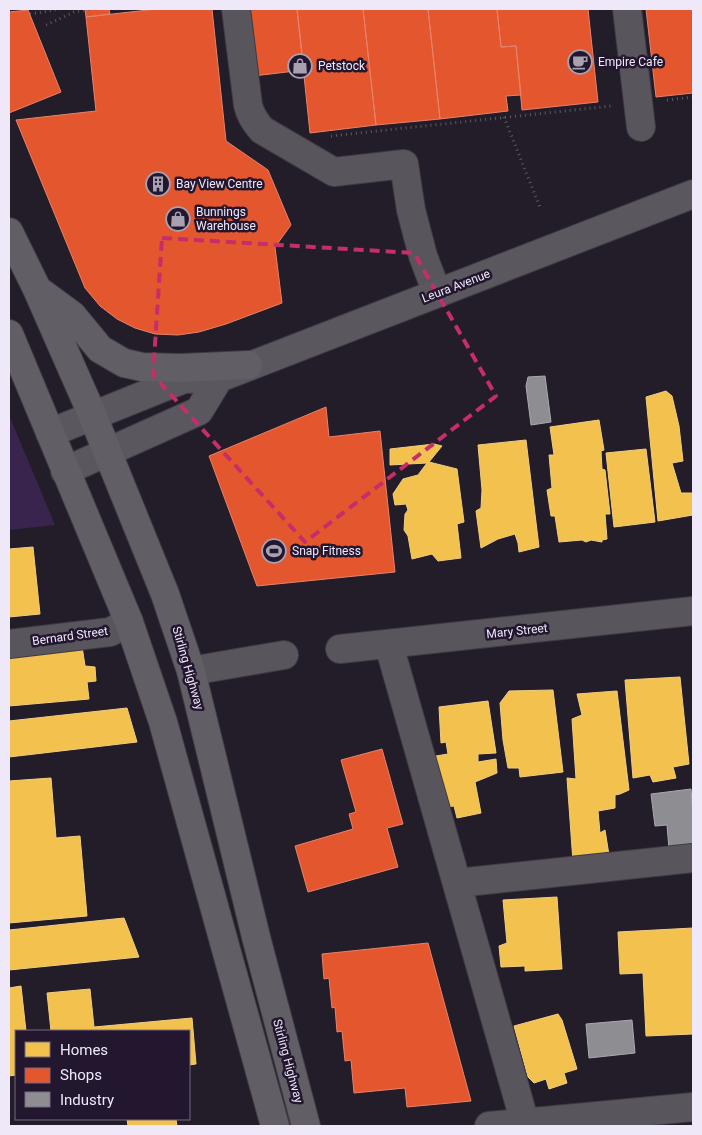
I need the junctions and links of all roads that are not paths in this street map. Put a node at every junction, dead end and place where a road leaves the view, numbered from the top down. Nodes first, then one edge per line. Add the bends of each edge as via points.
1 (236, 9) edge
2 (627, 9) edge
3 (639, 115) road end
4 (693, 194) edge
5 (9, 232) edge
6 (37, 289) junction
7 (437, 293) junction
8 (9, 334) edge
9 (248, 366) junction
10 (219, 378) junction
11 (92, 414) junction
12 (50, 433) junction
13 (106, 452) junction
14 (65, 471) junction
15 (693, 612) edge
16 (129, 622) junction
17 (9, 644) edge
18 (389, 645) junction
19 (340, 649) dead end
20 (284, 655) dead end
21 (191, 671) junction
22 (693, 858) edge
23 (457, 883) junction
24 (693, 1107) edge
25 (525, 1123) junction
26 (275, 1126) edge
27 (306, 1126) edge
28 (489, 1126) edge

1 - 7 street via 248,105 262,130 334,172 404,164 422,256
2 - 3 street
4 - 7 main road, Leura Avenue
5 - 6 highway, Stirling Highway
6 - 9 highway via 72,315 100,349 124,363 181,368
6 - 11 highway, Stirling Highway
7 - 9 main road, Leura Avenue
8 - 12 highway
9 - 10 main road, Leura Avenue
10 - 11 main road, Leura Avenue via 184,379
10 - 13 main road via 199,411
11 - 12 main road, Leura Avenue
11 - 13 highway, Stirling Highway
12 - 14 highway
13 - 14 main road
13 - 21 highway, Stirling Highway via 165,594
14 - 16 highway
15 - 18 street, Mary Street
16 - 17 street, Bernard Street via 110,632
16 - 26 highway via 164,722
18 - 19 street, Mary Street
18 - 23 street
20 - 21 street
21 - 27 highway, Stirling Highway
22 - 23 street
23 - 25 street
24 - 25 street
25 - 28 street

